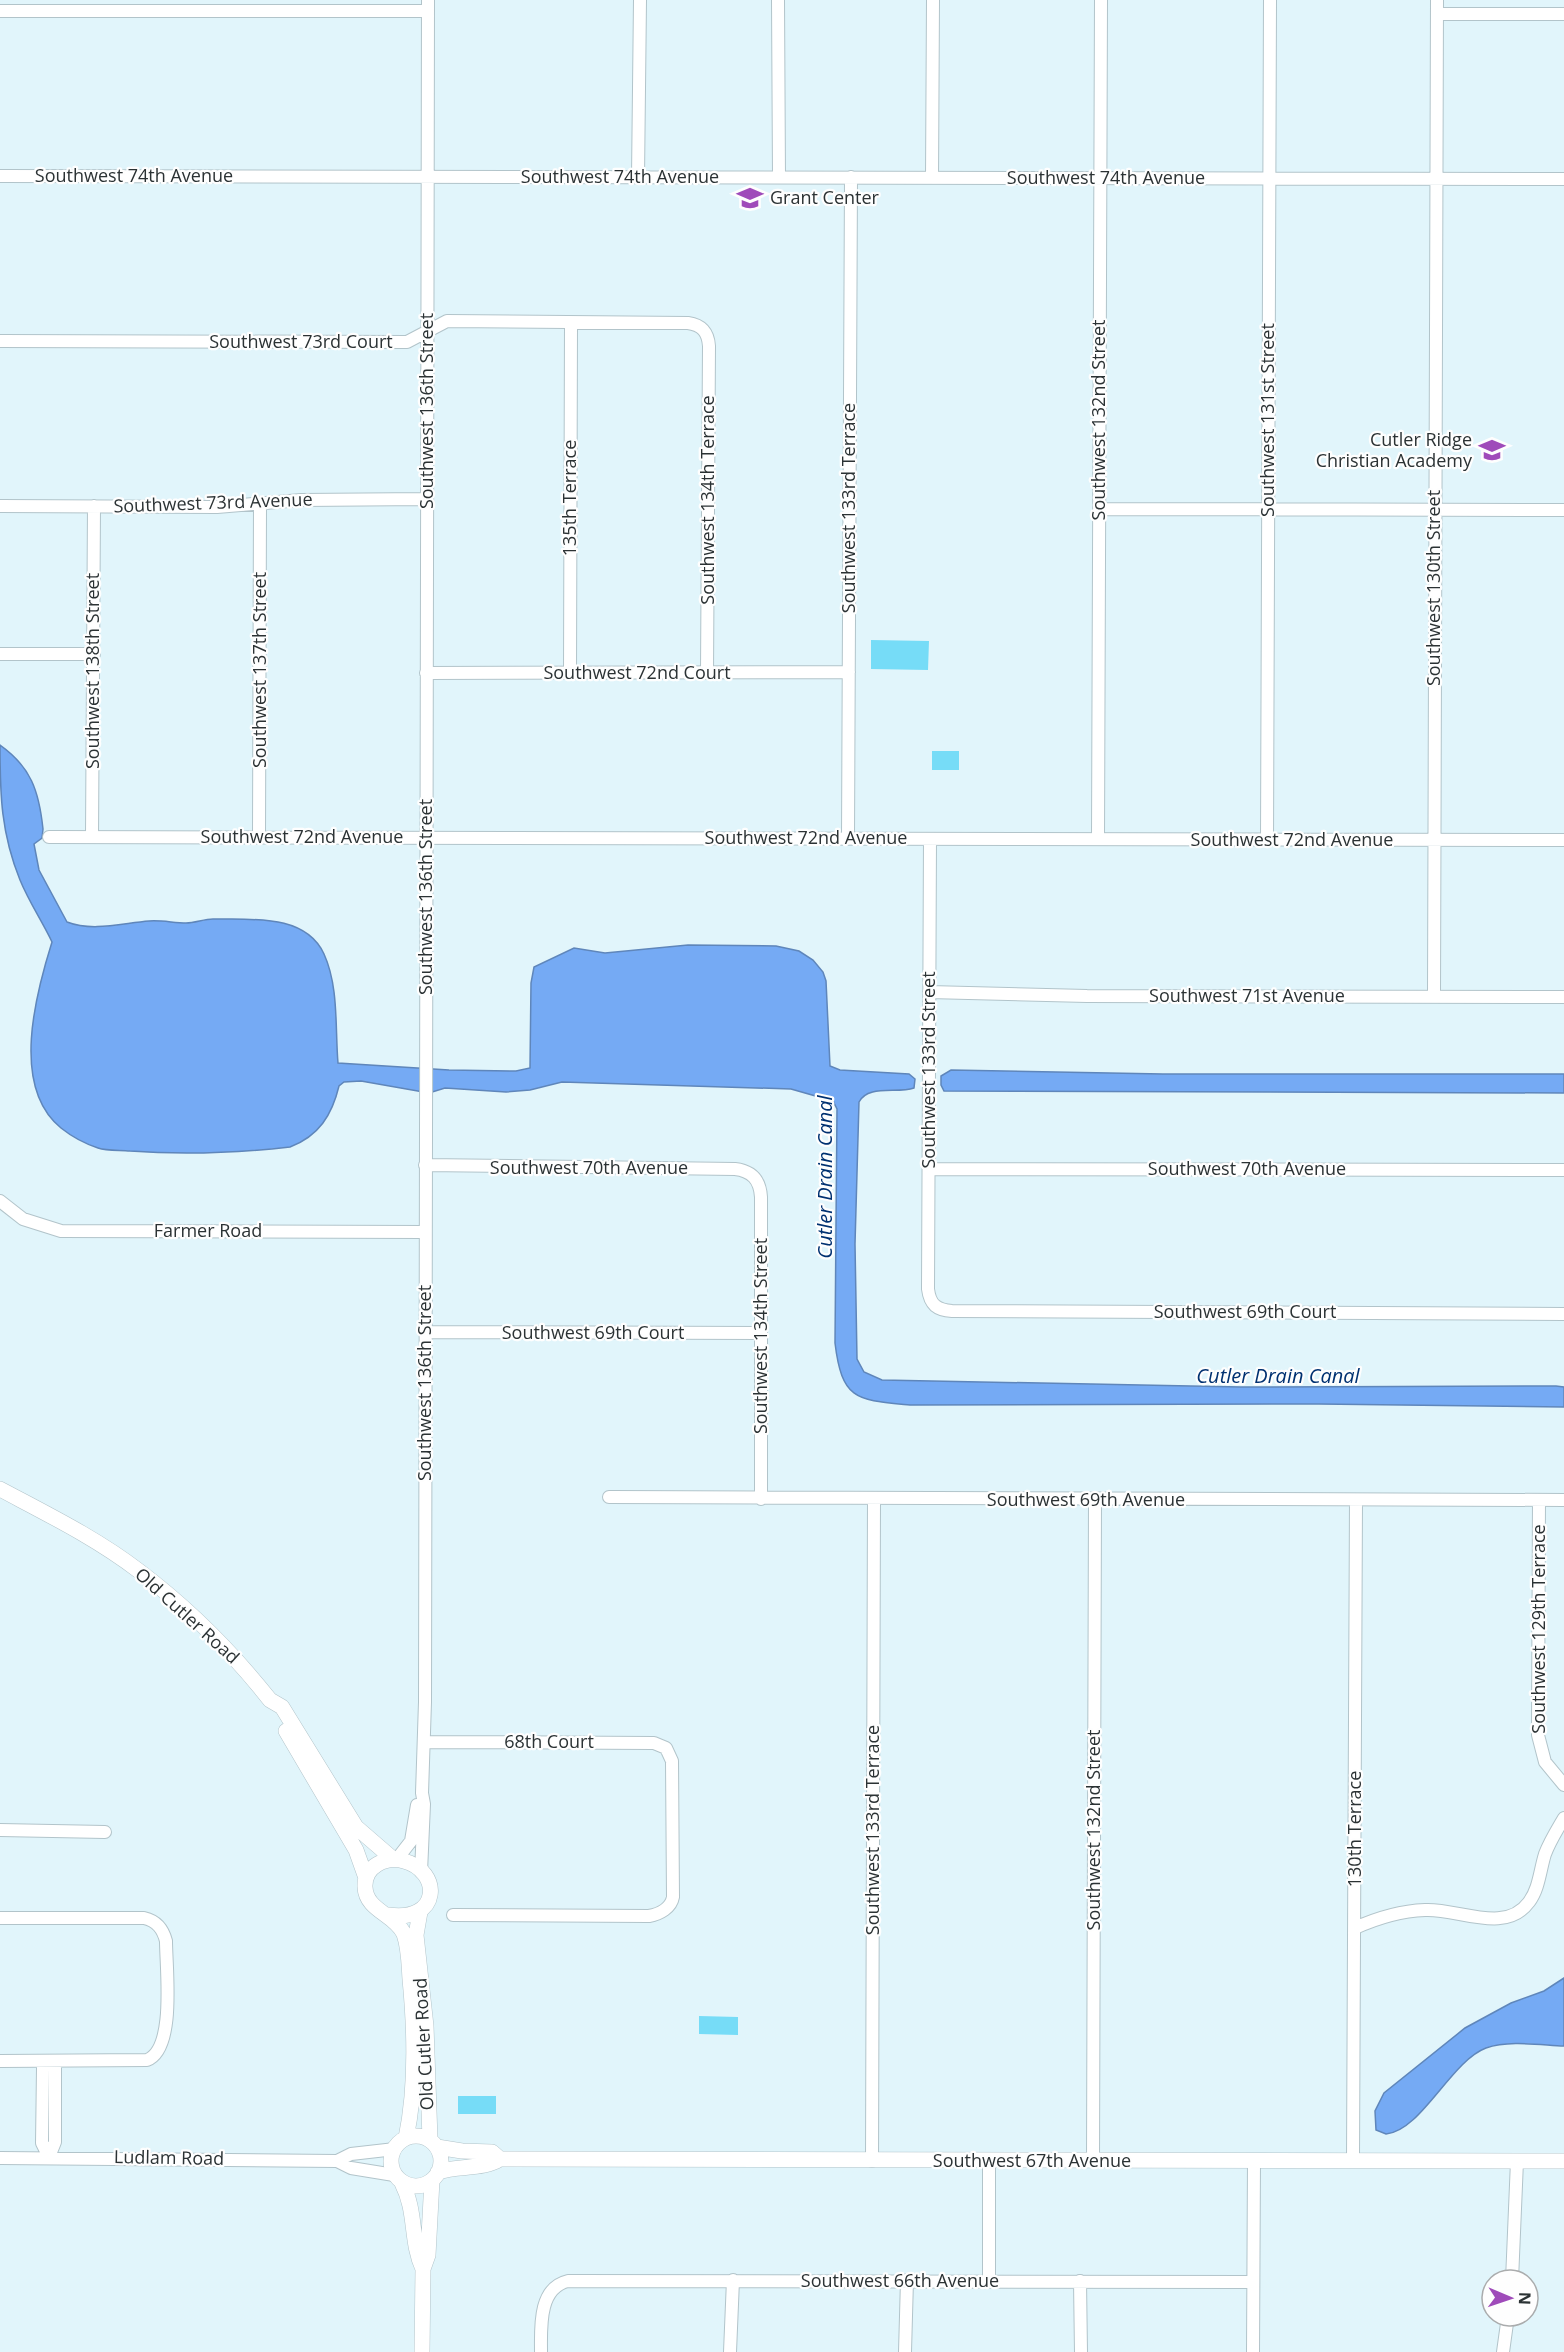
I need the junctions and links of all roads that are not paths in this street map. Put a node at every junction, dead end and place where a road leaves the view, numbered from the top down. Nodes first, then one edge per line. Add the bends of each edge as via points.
1 (640, 0) edge
2 (778, 0) edge
3 (933, 0) edge
4 (1101, 0) edge
5 (1270, 0) edge
6 (1437, 0) edge
7 (428, 6) edge
8 (0, 11) edge
9 (1437, 14) junction
10 (1564, 14) edge
11 (0, 176) edge
12 (428, 177) junction
13 (638, 177) junction
14 (778, 177) junction
15 (851, 177) junction
16 (932, 178) junction
17 (1100, 178) junction
18 (1269, 178) junction
19 (1436, 179) junction
20 (1564, 179) edge
21 (571, 323) junction
22 (704, 329) joint
23 (427, 330) junction
24 (0, 341) edge
25 (427, 499) junction
26 (260, 503) junction
27 (0, 506) edge
28 (94, 506) junction
29 (1099, 508) junction
30 (1267, 509) junction
31 (1434, 510) junction
32 (1564, 510) edge
33 (0, 654) edge
34 (94, 654) junction
35 (707, 672) junction
36 (849, 672) junction
37 (426, 673) junction
38 (570, 673) junction
39 (92, 836) junction
40 (49, 837) dead end
41 (259, 837) junction
42 (426, 838) junction
43 (848, 838) junction
44 (930, 839) junction
45 (1098, 839) junction
46 (1267, 840) junction
47 (1434, 840) junction
48 (1564, 840) edge
49 (929, 992) junction
50 (1434, 997) junction
51 (1564, 997) edge
52 (425, 1165) junction
53 (929, 1169) junction
54 (1564, 1170) edge
55 (752, 1175) joint
56 (0, 1201) edge
57 (425, 1232) junction
58 (931, 1301) joint
59 (1564, 1314) edge
60 (426, 1332) junction
61 (761, 1333) junction
62 (0, 1489) edge
63 (609, 1497) dead end
64 (761, 1499) junction
65 (874, 1499) junction
66 (1095, 1500) junction
67 (1356, 1500) junction
68 (1539, 1500) junction
69 (1564, 1500) edge
70 (270, 1700) junction
71 (424, 1742) junction
72 (1564, 1785) edge
73 (422, 1793) junction
74 (1564, 1818) edge
75 (0, 1830) edge
76 (105, 1832) dead end
77 (395, 1859) junction
78 (422, 1872) junction
79 (366, 1878) junction
80 (420, 1912) junction
81 (388, 1914) junction
82 (453, 1914) dead end
83 (0, 1918) edge
84 (1355, 1928) junction
85 (0, 2061) edge
86 (49, 2061) junction
87 (406, 2138) junction
88 (434, 2143) junction
89 (395, 2149) junction
90 (49, 2157) junction
91 (0, 2158) edge
92 (500, 2159) junction
93 (1353, 2159) junction
94 (1254, 2160) junction
95 (337, 2161) junction
96 (872, 2161) junction
97 (1093, 2161) junction
98 (1517, 2161) junction
99 (1564, 2161) edge
100 (989, 2162) junction
101 (435, 2176) junction
102 (398, 2179) junction
103 (1513, 2268) edge
104 (423, 2270) junction
105 (733, 2280) junction
106 (907, 2280) junction
107 (989, 2281) junction
108 (1080, 2281) junction
109 (1253, 2282) junction
110 (1506, 2328) edge
111 (422, 2352) edge
112 (541, 2352) edge
113 (730, 2352) edge
114 (905, 2352) edge
115 (1081, 2352) edge
116 (1253, 2352) edge
117 (1503, 2352) edge

1 - 13 street
2 - 14 street
3 - 16 street
4 - 17 street, Southwest 132nd Street
5 - 18 street, Southwest 131st Street
6 - 9 street, Southwest 130th Street
7 - 8 street
7 - 12 street, Southwest 136th Street
9 - 10 street
9 - 19 street, Southwest 130th Street
11 - 12 street, Southwest 74th Avenue
12 - 13 street, Southwest 74th Avenue
12 - 23 street, Southwest 136th Street
13 - 14 street, Southwest 74th Avenue
14 - 15 street, Southwest 74th Avenue
15 - 16 street, Southwest 74th Avenue
15 - 36 street, Southwest 133rd Terrace
16 - 17 street, Southwest 74th Avenue
17 - 18 street, Southwest 74th Avenue
17 - 29 street, Southwest 132nd Street
18 - 19 street, Southwest 74th Avenue
18 - 30 street, Southwest 131st Street
19 - 20 street, Southwest 74th Avenue
19 - 31 street, Southwest 130th Street
21 - 22 street, Southwest 73rd Court via 688,323
21 - 23 street, Southwest 73rd Court via 447,321
21 - 38 street, 135th Terrace
22 - 35 street, Southwest 134th Terrace via 709,352
23 - 24 street, Southwest 73rd Court via 407,342
23 - 25 street, Southwest 136th Street
25 - 26 street, Southwest 73rd Avenue
25 - 37 street, Southwest 136th Street
26 - 28 street, Southwest 73rd Avenue via 217,507
26 - 41 street, Southwest 137th Street
27 - 28 street, Southwest 73rd Avenue
28 - 34 street, Southwest 138th Street
29 - 30 street
29 - 45 street, Southwest 132nd Street
30 - 31 street
30 - 46 street, Southwest 131st Street
31 - 32 street
31 - 47 street, Southwest 130th Street
33 - 34 street
34 - 39 street, Southwest 138th Street
35 - 36 street, Southwest 72nd Court
35 - 38 street, Southwest 72nd Court
36 - 43 street, Southwest 133rd Terrace
37 - 38 street, Southwest 72nd Court
37 - 42 street, Southwest 136th Street
39 - 40 street, Southwest 72nd Avenue
39 - 41 street, Southwest 72nd Avenue
41 - 42 street, Southwest 72nd Avenue
42 - 43 street, Southwest 72nd Avenue
42 - 52 street, Southwest 136th Street
43 - 44 street, Southwest 72nd Avenue
44 - 45 street, Southwest 72nd Avenue
44 - 49 street, Southwest 133rd Street
45 - 46 street, Southwest 72nd Avenue
46 - 47 street, Southwest 72nd Avenue
47 - 48 street, Southwest 72nd Avenue
47 - 50 street, Southwest 130th Street
49 - 50 street, Southwest 71st Avenue
49 - 53 street, Southwest 133rd Street
50 - 51 street, Southwest 71st Avenue
52 - 55 street, Southwest 70th Avenue via 735,1169
52 - 57 street, Southwest 136th Street
53 - 54 street, Southwest 70th Avenue
53 - 58 street, Southwest 133rd Street
55 - 61 street, Southwest 134th Street via 759,1184 761,1197
56 - 57 street, Farmer Road via 23,1219 61,1231
57 - 60 street, Southwest 136th Street
58 - 59 street, Southwest 69th Court via 940,1309 952,1311
60 - 61 street, Southwest 69th Court
60 - 71 street, Southwest 136th Street
61 - 64 street, Southwest 134th Street
62 - 70 main road, Old Cutler Road via 139,1570 205,1628
63 - 64 street, Southwest 69th Avenue
64 - 65 street, Southwest 69th Avenue
65 - 66 street, Southwest 69th Avenue
65 - 96 street, Southwest 133rd Terrace
66 - 67 street, Southwest 69th Avenue
66 - 97 street, Southwest 132nd Street
67 - 68 street, Southwest 69th Avenue
67 - 84 street, 130th Terrace
68 - 69 street, Southwest 69th Avenue
68 - 72 street, Southwest 129th Terrace via 1538,1735 1545,1762
70 - 77 main road, Old Cutler Road via 282,1707 356,1827
70 - 79 main road, Old Cutler Road via 273,1712 356,1850
71 - 73 street, Southwest 136th Street
71 - 82 street, 68th Court via 654,1743 666,1748 673,1767 672,1902 662,1911 649,1916
73 - 77 street, Southwest 136th Street via 411,1841
73 - 78 street, Southwest 136th Street
74 - 84 street via 1549,1844 1533,1897 1516,1914 1488,1918 1419,1910
75 - 76 street
77 - 78 main road
77 - 79 main road via 378,1863
78 - 80 main road, Old Cutler Road via 430,1895
79 - 81 main road, Old Cutler Road via 370,1902
80 - 81 main road via 410,1916
80 - 88 main road, Old Cutler Road via 416,1935
81 - 87 main road, Old Cutler Road via 404,1935 411,1993 413,2074
83 - 86 street via 144,1918 158,1925 166,1941 166,2030 156,2056 136,2062
84 - 93 street, 130th Terrace
85 - 86 street
86 - 90 street via 55,2068 55,2142
87 - 88 main road, Old Cutler Road via 416,2135
87 - 89 main road
88 - 92 main road, Southwest 67th Avenue via 462,2151 492,2152
88 - 101 main road, Old Cutler Road via 440,2158
89 - 95 street, Ludlam Road via 351,2154
89 - 102 main road via 392,2165
90 - 91 street, Ludlam Road
90 - 95 street, Ludlam Road
92 - 96 main road, Southwest 67th Avenue
92 - 101 main road, Southwest 67th Avenue via 492,2165 454,2168
93 - 94 main road, Southwest 67th Avenue
93 - 98 main road, Southwest 67th Avenue
94 - 97 main road, Southwest 67th Avenue
94 - 109 street
95 - 102 street, Ludlam Road
96 - 100 main road, Southwest 67th Avenue
97 - 100 main road, Southwest 67th Avenue
98 - 99 main road, Southwest 67th Avenue
98 - 103 street
100 - 107 street
101 - 102 main road via 415,2187
101 - 104 main road via 428,2255
102 - 104 main road via 412,2209 417,2257
104 - 111 main road
105 - 106 street, Southwest 66th Avenue
105 - 112 street, Southwest 66th Avenue via 561,2282 551,2291 542,2317
105 - 113 street
106 - 107 street, Southwest 66th Avenue
106 - 114 street
107 - 108 street, Southwest 66th Avenue
108 - 109 street, Southwest 66th Avenue
108 - 115 street
109 - 116 street
110 - 117 street

